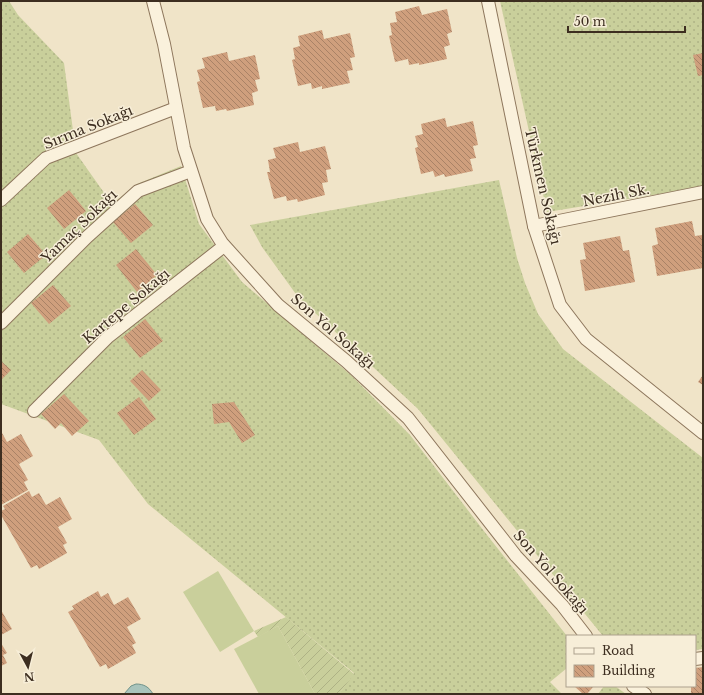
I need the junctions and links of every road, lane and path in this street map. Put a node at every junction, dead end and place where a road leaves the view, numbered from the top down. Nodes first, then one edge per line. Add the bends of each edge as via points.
1 (153, 1) edge
2 (488, 1) edge
3 (176, 108) junction
4 (190, 171) junction
5 (703, 192) edge
6 (1, 200) edge
7 (534, 226) junction
8 (224, 246) junction
9 (1, 323) edge
10 (34, 410) dead end
11 (703, 433) edge
12 (585, 635) edge
13 (634, 687) edge
14 (645, 694) edge

1 - 3 street, Son Yol Sokağı
2 - 7 street, Türkmen Sokağı
3 - 4 street, Son Yol Sokağı
3 - 6 street, Sırma Sokağı via 46,158
4 - 8 street, Son Yol Sokağı via 207,219
4 - 9 street, Yamaç Sokağı via 138,191 87,237
5 - 7 street, Nezih Sk.
7 - 11 street, Türkmen Sokağı via 560,305 586,339
8 - 10 street, Kartepe Sokağı via 108,337
8 - 12 street, Son Yol Sokağı via 278,305 346,361 408,418 516,556
13 - 14 street

